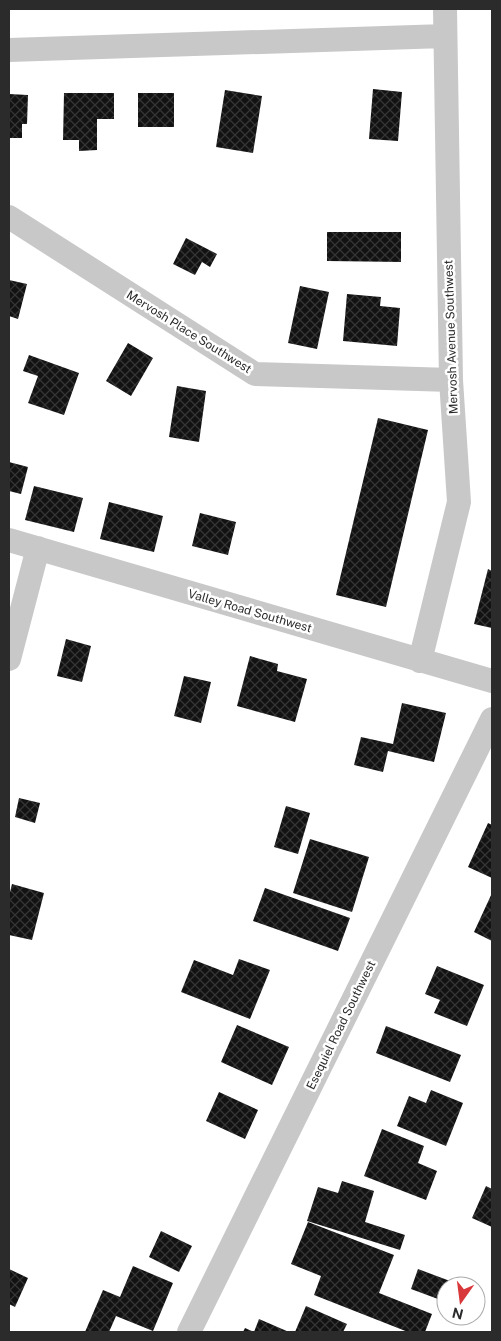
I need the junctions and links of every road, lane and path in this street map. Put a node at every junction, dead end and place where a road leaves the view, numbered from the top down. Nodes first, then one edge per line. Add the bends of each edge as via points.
1 (445, 9) edge
2 (445, 36) junction
3 (9, 50) edge
4 (9, 217) edge
5 (451, 380) junction
6 (9, 540) edge
7 (38, 548) junction
8 (9, 659) edge
9 (420, 661) junction
10 (492, 681) edge
11 (492, 719) edge
12 (189, 1332) edge

1 - 2 street, Mervosh Avenue Southwest
2 - 3 street
2 - 5 street, Mervosh Avenue Southwest
4 - 5 street, Mervosh Place Southwest via 255,374
5 - 9 street, Mervosh Avenue Southwest via 459,502
6 - 7 street, Valley Road Southwest
7 - 8 street
7 - 9 street, Valley Road Southwest
9 - 10 street, Valley Road Southwest
11 - 12 street, Esequiel Road Southwest

